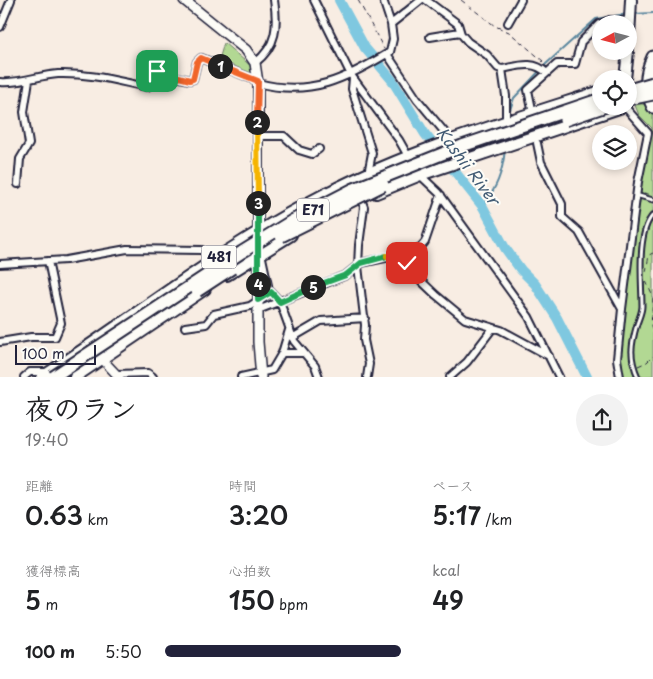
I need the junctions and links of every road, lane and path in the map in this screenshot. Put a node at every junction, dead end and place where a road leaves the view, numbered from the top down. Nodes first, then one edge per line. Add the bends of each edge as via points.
1 (11, 0) edge
2 (184, 0) edge
3 (274, 0) edge
4 (314, 0) edge
5 (358, 0) edge
6 (383, 0) edge
7 (421, 0) edge
8 (426, 0) edge
9 (460, 0) edge
10 (521, 0) edge
11 (508, 23) dead end
12 (391, 24) junction
13 (0, 27) edge
14 (592, 31) edge
15 (460, 32) junction
16 (430, 37) dead end
17 (387, 54) junction
18 (653, 57) edge
19 (255, 63) junction
20 (539, 66) junction
21 (502, 69) junction
22 (547, 73) junction
23 (352, 77) junction
24 (29, 80) junction
25 (0, 82) edge
26 (258, 82) junction
27 (653, 83) edge
28 (637, 88) edge
29 (592, 94) edge
30 (653, 94) edge
31 (637, 97) edge
32 (592, 102) edge
33 (653, 107) edge
34 (532, 109) dead end
35 (592, 111) edge
36 (601, 115) edge
37 (632, 115) edge
38 (506, 122) junction
39 (257, 136) junction
40 (452, 141) junction
41 (537, 143) dead end
42 (319, 149) dead end
43 (408, 156) junction
44 (368, 174) junction
45 (420, 175) junction
46 (18, 184) dead end
47 (642, 193) dead end
48 (441, 195) junction
49 (653, 195) edge
50 (639, 196) dead end
51 (361, 199) junction
52 (653, 200) edge
53 (653, 214) edge
54 (258, 233) junction
55 (653, 253) edge
56 (260, 255) junction
57 (48, 261) junction
58 (213, 261) junction
59 (407, 263) junction
60 (0, 264) edge
61 (358, 266) junction
62 (645, 274) dead end
63 (646, 279) dead end
64 (271, 292) junction
65 (258, 300) junction
66 (280, 302) junction
67 (622, 309) junction
68 (258, 310) junction
69 (365, 318) junction
70 (653, 318) edge
71 (185, 327) dead end
72 (290, 328) junction
73 (493, 328) junction
74 (653, 330) edge
75 (292, 338) junction
76 (0, 342) edge
77 (282, 353) junction
78 (303, 354) junction
79 (549, 356) junction
80 (653, 356) edge
81 (101, 358) junction
82 (634, 368) junction
83 (48, 375) edge
84 (118, 375) edge
85 (261, 375) edge
86 (24, 376) edge
87 (73, 376) edge
88 (153, 376) edge
89 (241, 376) edge
90 (318, 376) edge
91 (367, 376) edge
92 (450, 376) edge
93 (559, 376) edge
94 (618, 376) edge
95 (638, 376) edge

1 - 13 street
2 - 19 main road via 246,50
3 - 19 street via 277,18 274,37 267,54
4 - 23 street
5 - 17 path
6 - 12 street
7 - 12 street
8 - 15 street via 458,24
9 - 20 path via 495,26 510,32 543,61
10 - 11 street
12 - 17 street via 393,39
14 - 22 street via 581,42 575,64 557,64
15 - 16 street
15 - 21 street
17 - 23 street
17 - 40 street via 416,100
18 - 33 highway via 646,70 645,81
19 - 26 main road
20 - 21 street via 529,64
20 - 22 street
21 - 38 street
22 - 34 street via 528,90
23 - 26 street via 292,89
23 - 43 street
23 - 44 street via 352,89 372,153
24 - 25 street
24 - 26 street via 56,74 76,74 101,76 147,87 152,83 154,72 193,79 201,58
24 - 46 street via 24,112 28,144 20,158
26 - 39 main road
27 - 28 highway, bridge
29 - 38 highway, 481
30 - 31 highway, bridge
32 - 83 highway, E71, bridge via 462,146 354,189 292,221
35 - 87 highway, E71, bridge via 429,166 357,196 261,247
36 - 45 highway, 481
37 - 67 street via 648,133 638,182
38 - 40 highway, 481
39 - 42 street via 284,136 299,150 312,154
39 - 54 main road
40 - 43 highway, 481
41 - 67 street via 541,162 562,204 562,217 579,232
43 - 44 highway, 481
44 - 54 highway, 481 via 325,194
45 - 48 street
45 - 51 highway, 481
47 - 49 path
48 - 59 street via 425,242
48 - 79 street via 528,317
50 - 52 lane
51 - 56 highway, 481 via 299,230
51 - 61 street via 364,207
53 - 82 lane via 645,231 640,269 642,307 632,342
54 - 56 main road
54 - 58 highway, 481
55 - 62 path via 649,255
56 - 64 street
56 - 65 main road
56 - 81 highway, 481
57 - 58 street via 109,251 147,250 202,250
57 - 60 street
57 - 76 street via 61,323 55,337
58 - 83 highway, 481
59 - 61 street via 389,256
59 - 73 street via 436,296 465,319
61 - 66 street via 346,275
61 - 69 street
63 - 70 path via 653,297
64 - 65 street
64 - 66 street
65 - 68 main road
65 - 71 street via 250,306 214,314 206,324
66 - 68 street
66 - 72 street
67 - 94 street
68 - 85 main road
69 - 75 street via 321,321
69 - 91 street
70 - 74 path
72 - 75 street
72 - 77 street
73 - 79 street
73 - 92 street via 467,362
75 - 78 street
77 - 78 street
77 - 85 street via 272,370
78 - 90 street via 315,366
79 - 93 street
80 - 82 path
81 - 84 street
81 - 87 highway, 481
82 - 95 lane
83 - 86 street via 30,372
84 - 88 street via 148,373
85 - 89 street

